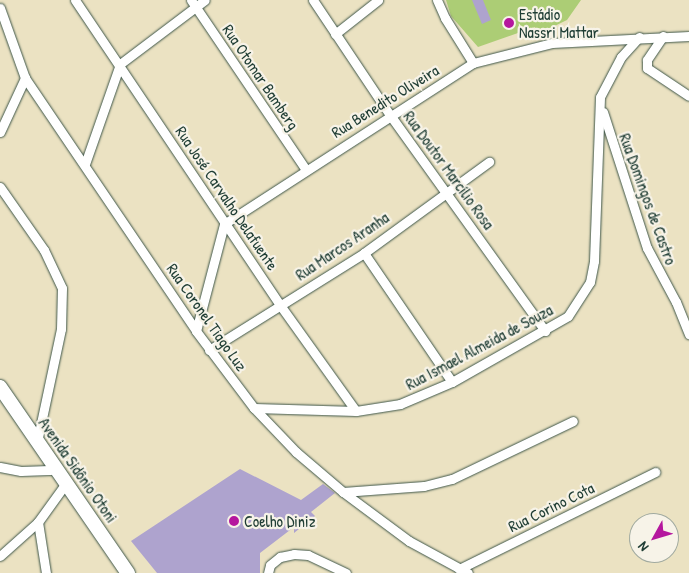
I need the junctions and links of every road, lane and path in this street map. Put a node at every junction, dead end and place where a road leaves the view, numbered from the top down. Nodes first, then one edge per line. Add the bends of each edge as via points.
1 (75, 0) edge
2 (205, 0) edge
3 (313, 0) edge
4 (378, 0) edge
5 (437, 0) edge
6 (194, 3) edge
7 (0, 8) edge
8 (335, 34) junction
9 (663, 36) junction
10 (689, 36) edge
11 (639, 37) junction
12 (473, 63) junction
13 (120, 64) junction
14 (25, 78) junction
15 (689, 96) edge
16 (600, 97) junction
17 (390, 114) junction
18 (0, 132) edge
19 (489, 162) dead end
20 (85, 164) junction
21 (306, 170) junction
22 (0, 187) edge
23 (447, 191) junction
24 (224, 224) junction
25 (364, 253) junction
26 (280, 305) junction
27 (196, 331) junction
28 (544, 331) junction
29 (689, 334) edge
30 (210, 350) junction
31 (452, 382) junction
32 (0, 387) edge
33 (254, 408) junction
34 (356, 411) junction
35 (573, 421) dead end
36 (37, 442) junction
37 (0, 467) edge
38 (56, 470) junction
39 (655, 472) dead end
40 (66, 483) junction
41 (343, 492) junction
42 (38, 522) junction
43 (0, 556) edge
44 (459, 569) junction
45 (46, 573) edge
46 (128, 573) edge
47 (268, 573) edge
48 (346, 573) edge
49 (468, 573) edge

1 - 13 street, Rua José Carvalho Delafuente
2 - 6 street
3 - 8 street, Rua Doutor Marcílio Rosa
4 - 8 street
5 - 12 street
6 - 13 street
6 - 21 street, Rua Otomar Bamberg
7 - 14 street, Rua Coronel Tiago Luz
8 - 17 street, Rua Doutor Marcílio Rosa
9 - 10 street, Rua Benedito Oliveira
9 - 11 street, Rua Benedito Oliveira
9 - 15 street via 647,60 647,68
11 - 12 street, Rua Benedito Oliveira via 552,43
11 - 16 street, Rua Ismael Almeida de Souza via 621,57
12 - 17 street, Rua Benedito Oliveira
13 - 20 street
13 - 24 street, Rua José Carvalho Delafuente
14 - 18 street
14 - 20 street, Rua Coronel Tiago Luz
16 - 28 street, Rua Ismael Almeida de Souza via 598,226 590,282 568,316
16 - 29 street, Rua Domingos de Castro via 611,142 647,248
17 - 21 street, Rua Benedito Oliveira
17 - 23 street, Rua Doutor Marcílio Rosa
19 - 23 street, Rua Marcos Aranha
20 - 27 street, Rua Coronel Tiago Luz
21 - 24 street, Rua Benedito Oliveira
22 - 36 street via 44,250 62,288 60,329
23 - 25 street, Rua Marcos Aranha
23 - 28 street, Rua Doutor Marcílio Rosa
24 - 26 street, Rua José Carvalho Delafuente
24 - 27 street
25 - 26 street, Rua Marcos Aranha
25 - 31 street
26 - 30 street, Rua Marcos Aranha
26 - 34 street, Rua José Carvalho Delafuente
27 - 30 street, Rua Coronel Tiago Luz
28 - 31 street, Rua Ismael Almeida de Souza
30 - 33 street, Rua Coronel Tiago Luz
31 - 34 street, Rua Ismael Almeida de Souza via 400,404
32 - 36 main road, Avenida Sidônio Otoni
33 - 34 street, Rua Ismael Almeida de Souza
33 - 41 street, Rua Coronel Tiago Luz via 296,452
35 - 41 street via 452,479 424,486
36 - 38 main road, Avenida Sidônio Otoni
37 - 38 street via 21,471
38 - 40 main road, Avenida Sidônio Otoni
39 - 44 street, Rua Corino Cota
40 - 42 street
40 - 46 main road, Avenida Sidônio Otoni
41 - 44 street, Rua Coronel Tiago Luz via 409,541
42 - 43 street
42 - 45 street
44 - 49 street, Rua Coronel Tiago Luz
47 - 48 street via 270,565 280,557 294,554 308,555

